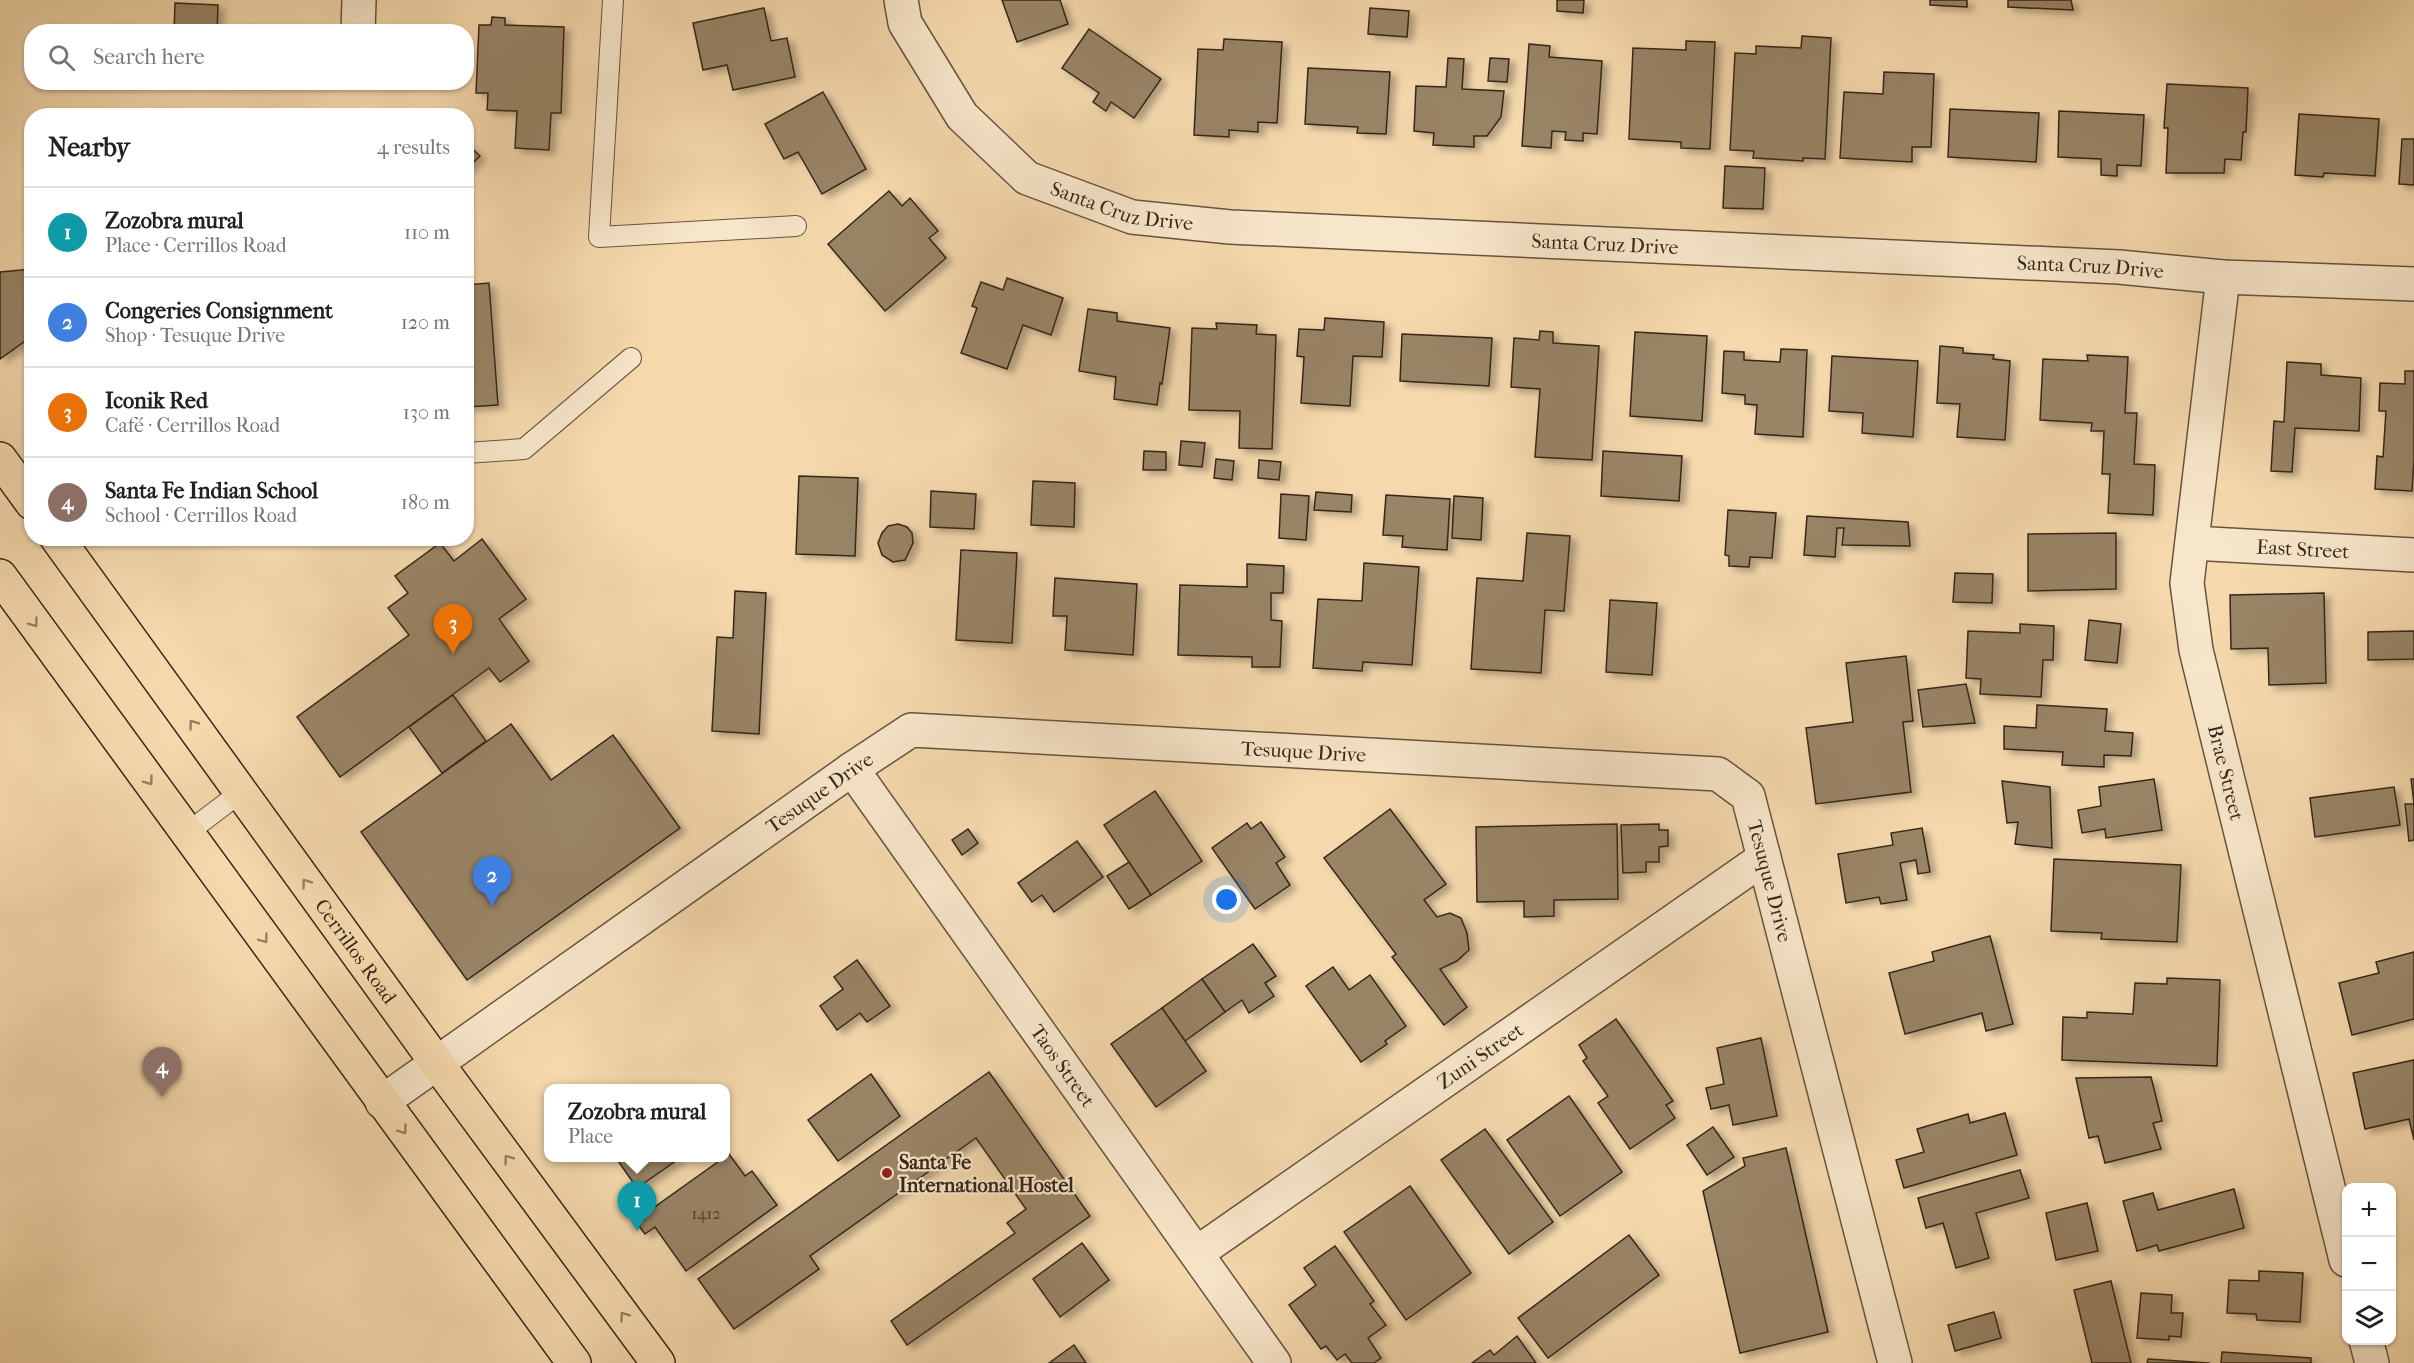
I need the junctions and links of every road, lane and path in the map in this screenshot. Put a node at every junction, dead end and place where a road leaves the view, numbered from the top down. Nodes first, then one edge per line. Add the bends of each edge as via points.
1 (359, 0) edge
2 (613, 0) edge
3 (901, 0) edge
4 (358, 24) edge
5 (796, 226) dead end
6 (2223, 277) junction
7 (2414, 284) edge
8 (631, 358) dead end
9 (474, 452) edge
10 (0, 459) edge
11 (24, 492) edge
12 (2192, 543) junction
13 (63, 546) edge
14 (2414, 555) edge
15 (0, 576) edge
16 (852, 769) junction
17 (242, 792) junction
18 (187, 833) junction
19 (1764, 858) junction
20 (436, 1062) junction
21 (382, 1102) junction
22 (2342, 1244) edge
23 (1197, 1253) junction
24 (2367, 1345) edge
25 (1890, 1360) edge
26 (574, 1363) edge
27 (658, 1363) edge
28 (1274, 1363) edge
29 (2372, 1363) edge

1 - 4 street
2 - 5 lane via 599,237
3 - 6 street, Santa Cruz Drive via 906,22 962,116 1027,178 1132,217 1230,227 2107,267
6 - 7 street, Santa Cruz Drive
6 - 12 street, Brae Street
8 - 9 lane via 524,449
10 - 11 main road
12 - 14 street, East Street
12 - 22 street, Brae Street via 2187,583 2196,650
17 -> 13 main road, Cerrillos Road
15 -> 18 main road
16 - 19 street, Tesuque Drive via 911,730 1718,774 1748,796
16 - 20 street, Tesuque Drive
16 - 23 street, Taos Street
17 - 18 lane
20 -> 17 main road, Cerrillos Road
18 -> 21 main road
19 - 23 street, Zuni Street
19 - 25 street, Tesuque Drive
20 - 21 street, Tesuque Drive
27 -> 20 main road, Cerrillos Road
21 -> 26 main road
23 - 28 street, Taos Street
24 - 29 street

